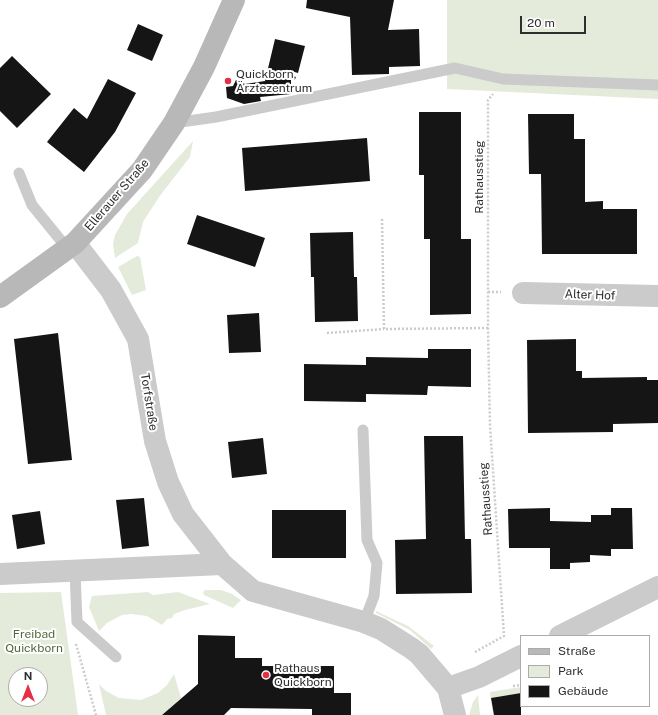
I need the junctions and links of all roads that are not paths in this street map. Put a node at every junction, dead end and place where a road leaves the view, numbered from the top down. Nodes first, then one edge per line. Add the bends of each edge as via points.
1 (234, 0) edge
2 (658, 85) edge
3 (174, 123) junction
4 (19, 172) dead end
5 (71, 245) junction
6 (523, 293) dead end
7 (658, 296) edge
8 (0, 297) edge
9 (363, 430) dead end
10 (222, 564) junction
11 (75, 570) junction
12 (0, 574) edge
13 (658, 587) edge
14 (364, 622) junction
15 (562, 635) edge
16 (520, 656) edge
17 (116, 657) dead end
18 (448, 688) junction
19 (455, 715) edge

1 - 3 main road, Ellerauer Straße via 204,67
2 - 3 lane via 503,79 455,68 216,117
3 - 5 main road, Ellerauer Straße via 142,170
4 - 5 lane via 32,205
5 - 8 main road, Ellerauer Straße
5 - 10 street, Torfstraße via 111,290 138,338 155,441 168,482 184,514
6 - 7 street, Alter Hof
9 - 14 lane via 367,540 377,563 374,596
10 - 11 street
10 - 14 street, Torfstraße via 253,591
11 - 12 street
11 - 17 lane via 77,622
13 - 15 street
14 - 18 street, Torfstraße via 380,628 420,654
16 - 18 street via 479,677
18 - 19 street, Torfstraße

